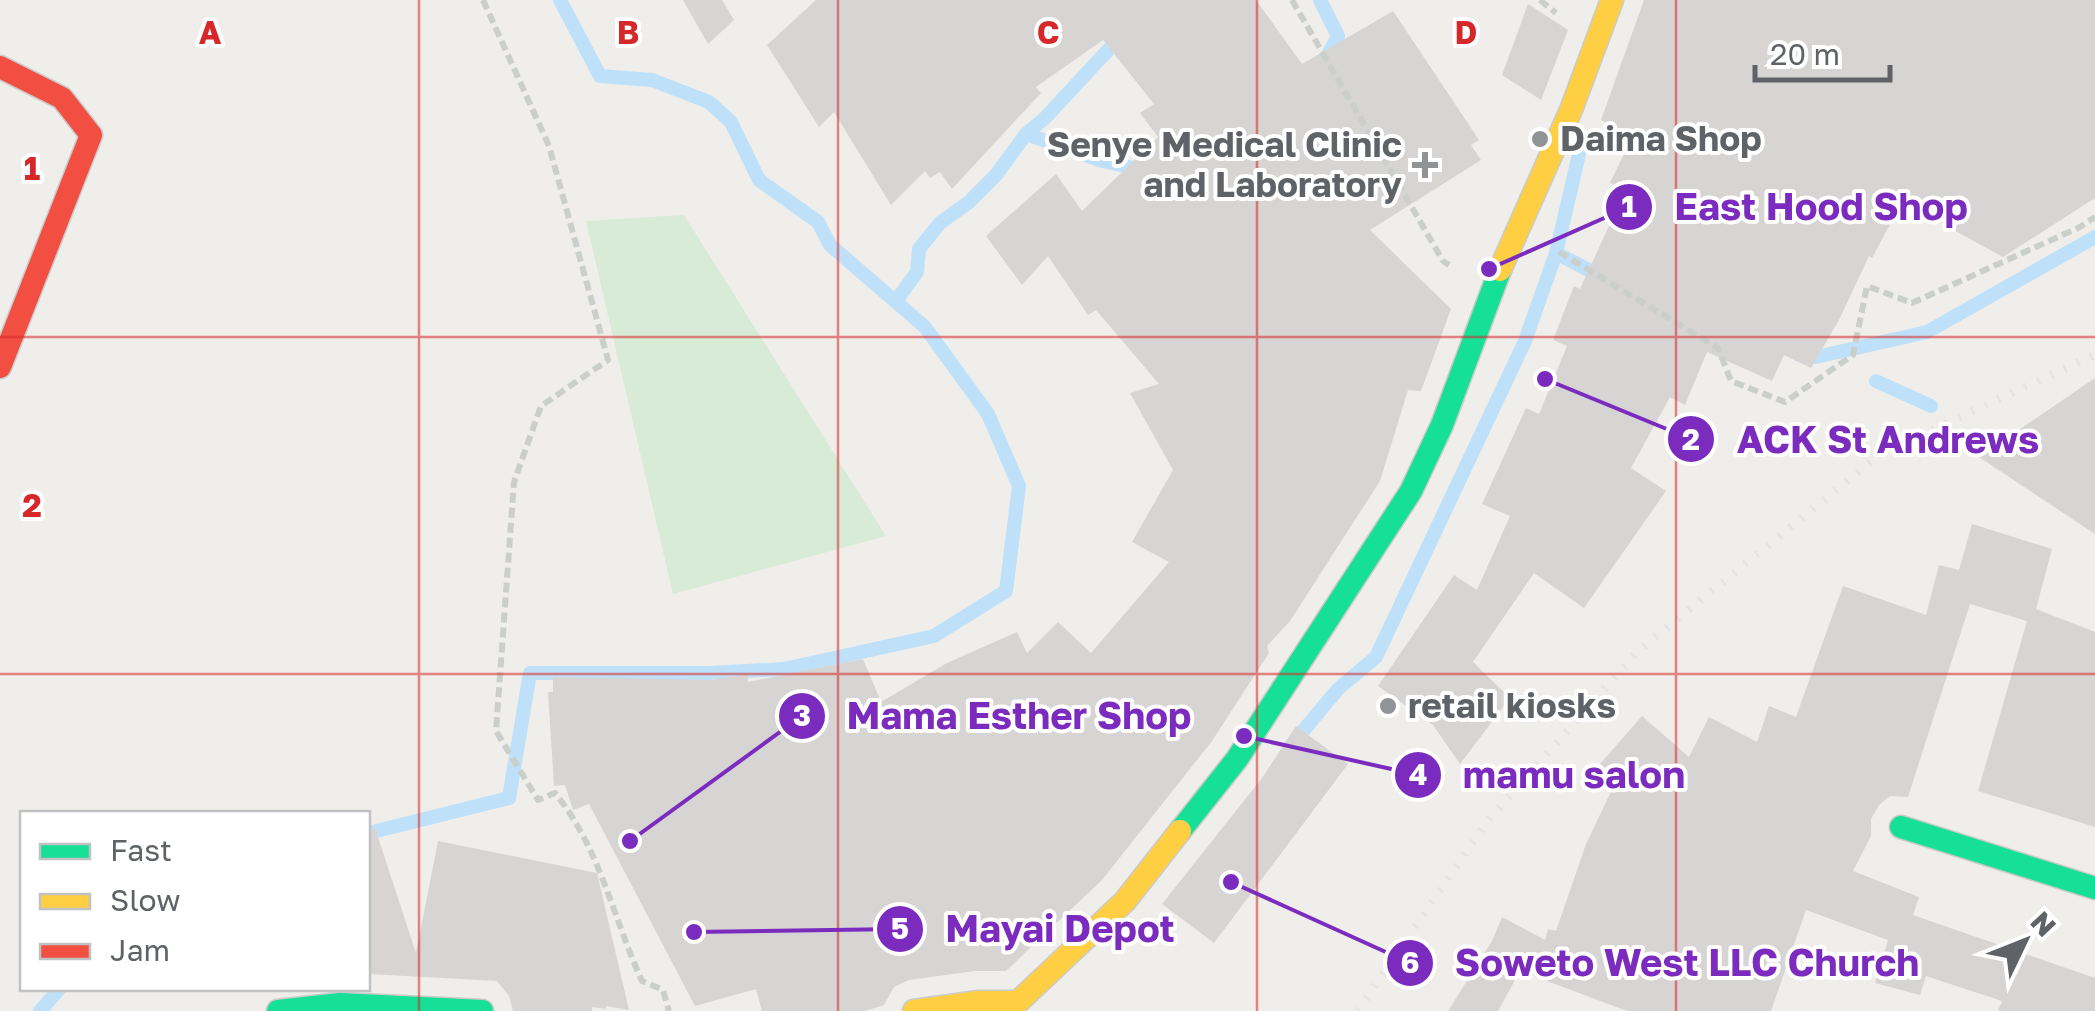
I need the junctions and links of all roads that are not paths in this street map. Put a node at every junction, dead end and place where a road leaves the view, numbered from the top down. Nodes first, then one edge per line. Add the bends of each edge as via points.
1 (1612, 0) edge
2 (0, 67) edge
3 (0, 367) edge
4 (1901, 827) dead end
5 (2095, 888) edge
6 (278, 1011) edge
7 (482, 1011) edge
8 (914, 1011) edge

1 - 8 street via 1411,491 1237,759 1109,917 1018,1002
2 - 3 street via 62,98 91,136
4 - 5 street
6 - 7 street via 340,1004

